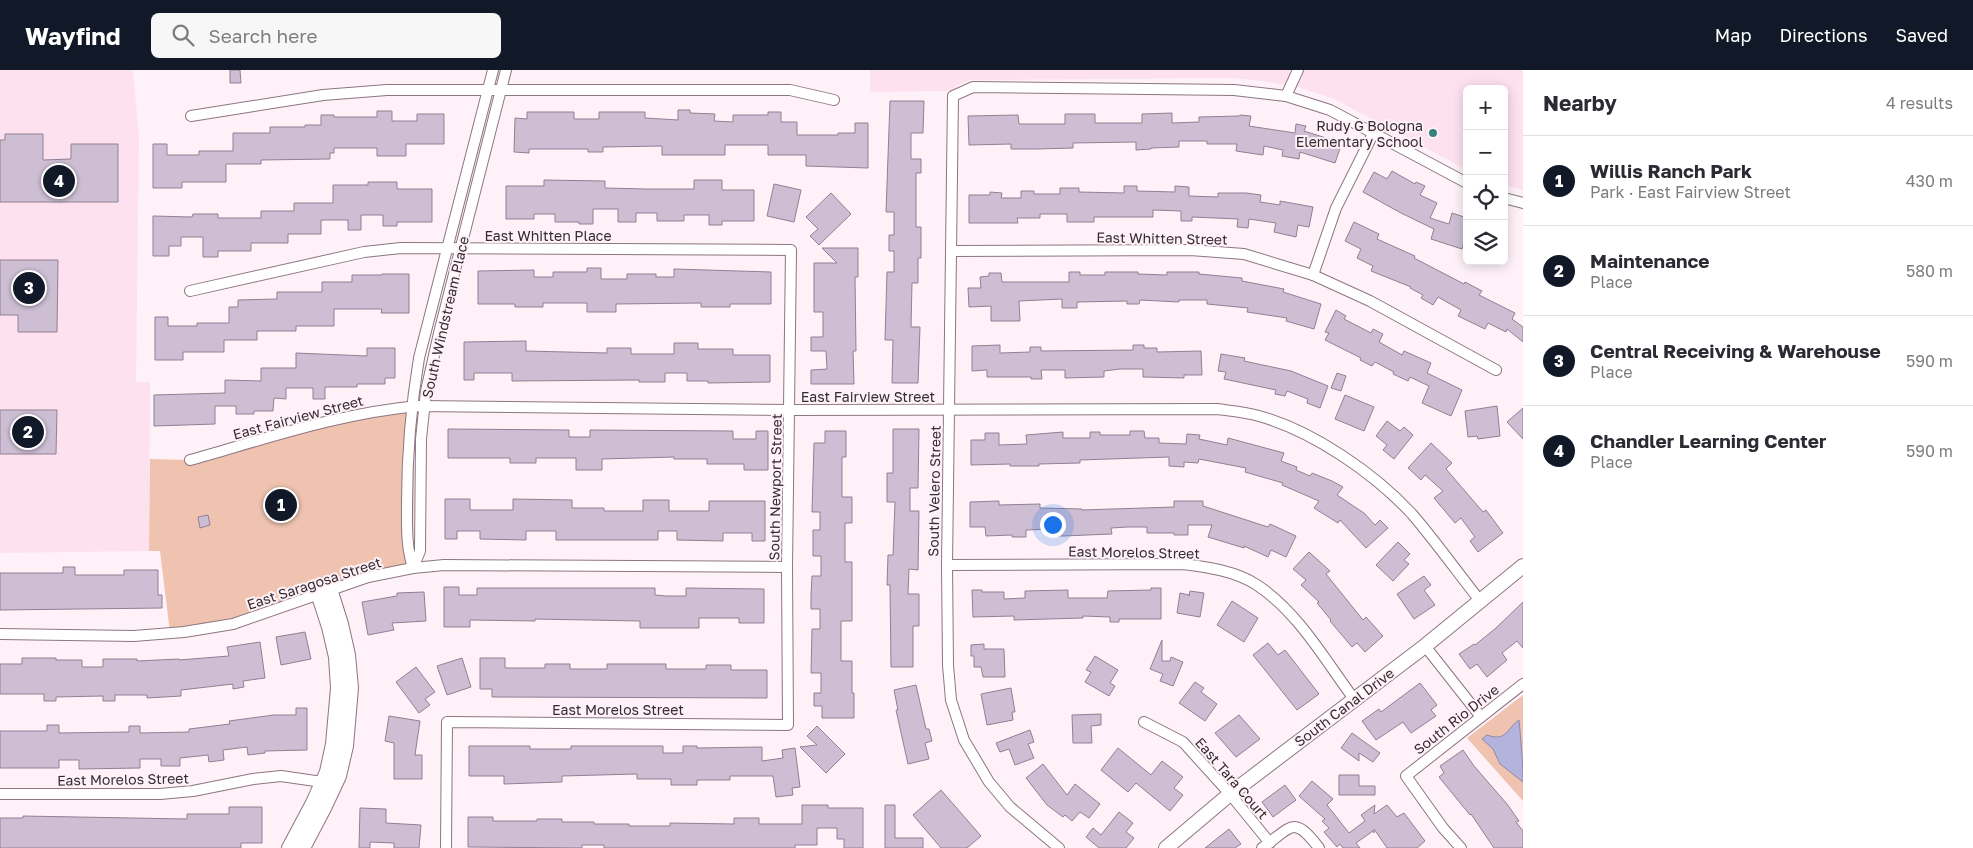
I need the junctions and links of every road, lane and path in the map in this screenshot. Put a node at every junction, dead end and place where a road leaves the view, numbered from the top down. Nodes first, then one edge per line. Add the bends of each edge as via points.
1 (493, 70) edge
2 (506, 70) edge
3 (1298, 70) edge
4 (488, 90) junction
5 (501, 90) junction
6 (1286, 96) junction
7 (834, 100) dead end
8 (191, 116) dead end
9 (1374, 132) junction
10 (1463, 181) edge
11 (1508, 199) edge
12 (1523, 203) edge
13 (448, 248) junction
14 (461, 248) junction
15 (791, 250) joint
16 (951, 251) junction
17 (1313, 275) junction
18 (190, 291) dead end
19 (1496, 370) dead end
20 (424, 406) junction
21 (412, 407) junction
22 (949, 409) junction
23 (790, 410) junction
24 (190, 460) dead end
25 (947, 565) junction
26 (1523, 566) edge
27 (787, 567) junction
28 (413, 568) junction
29 (324, 591) junction
30 (1481, 602) junction
31 (0, 634) edge
32 (1426, 646) junction
33 (1523, 684) edge
34 (1354, 699) junction
35 (1481, 717) junction
36 (1144, 722) dead end
37 (788, 725) joint
38 (328, 783) junction
39 (0, 794) edge
40 (1230, 794) junction
41 (1266, 845) edge
42 (298, 847) edge
43 (446, 848) edge
44 (1059, 848) edge
45 (1166, 848) edge
46 (1319, 848) edge
47 (1461, 848) edge

1 - 4 street, South Windstream Place
2 - 5 street, South Windstream Place
3 - 6 street
4 - 5 street
4 - 8 street via 387,90 323,95
4 - 13 street, South Windstream Place
5 - 7 street via 790,90
5 - 14 street, South Windstream Place
6 - 9 street via 1330,110
6 - 16 street, South Velero Street via 1234,90 973,87 953,96
9 - 10 street
9 - 17 street via 1336,208
11 - 12 street
13 - 14 street, East Whitten Place
13 - 18 street, East Whitten Place via 364,252
13 - 21 street, South Windstream Place via 419,358
14 - 15 street, East Whitten Place
14 - 20 street, South Windstream Place via 438,333
15 - 23 street, South Newport Street
16 - 17 street, East Whitten Street via 1190,250 1244,254
16 - 22 street, South Velero Street
17 - 19 street, East Whitten Street via 1370,301
20 - 21 street, East Fairview Street
20 - 23 street, East Fairview Street
20 - 28 street, South Windstream Place via 420,551
21 - 24 street, East Fairview Street via 340,417
21 - 28 street, South Windstream Place via 407,491 408,550
22 - 23 street, East Fairview Street
22 - 25 street, South Velero Street
22 - 30 street, East Fairview Street via 1217,409 1258,416 1298,432 1377,481 1412,514
23 - 27 street, South Newport Street
25 - 34 street, East Morelos Street via 1183,564 1217,568 1256,584 1281,605
25 - 44 street, South Velero Street via 951,700 964,740 988,782 1010,807
26 - 30 street, South Canal Drive
27 - 28 street, East Saragosa Street via 444,565
27 - 37 street, South Newport Street
28 - 29 street, East Saragosa Street via 368,577
29 - 31 street, East Saragosa Street via 233,624 184,632 134,636
29 - 38 street via 338,688
30 - 32 street, South Canal Drive
32 - 34 street, South Canal Drive
32 - 35 street
33 - 35 street, South Rio Drive
34 - 40 street, South Canal Drive
35 - 47 street, South Rio Drive via 1406,776
36 - 40 street, East Tara Court via 1183,742
37 - 43 street, East Morelos Street via 447,722
38 - 39 street, East Morelos Street via 281,776 160,794
38 - 42 street
40 - 41 street, East Tara Court
40 - 45 street, South Canal Drive
41 - 46 street via 1289,827 1297,826 1307,832

